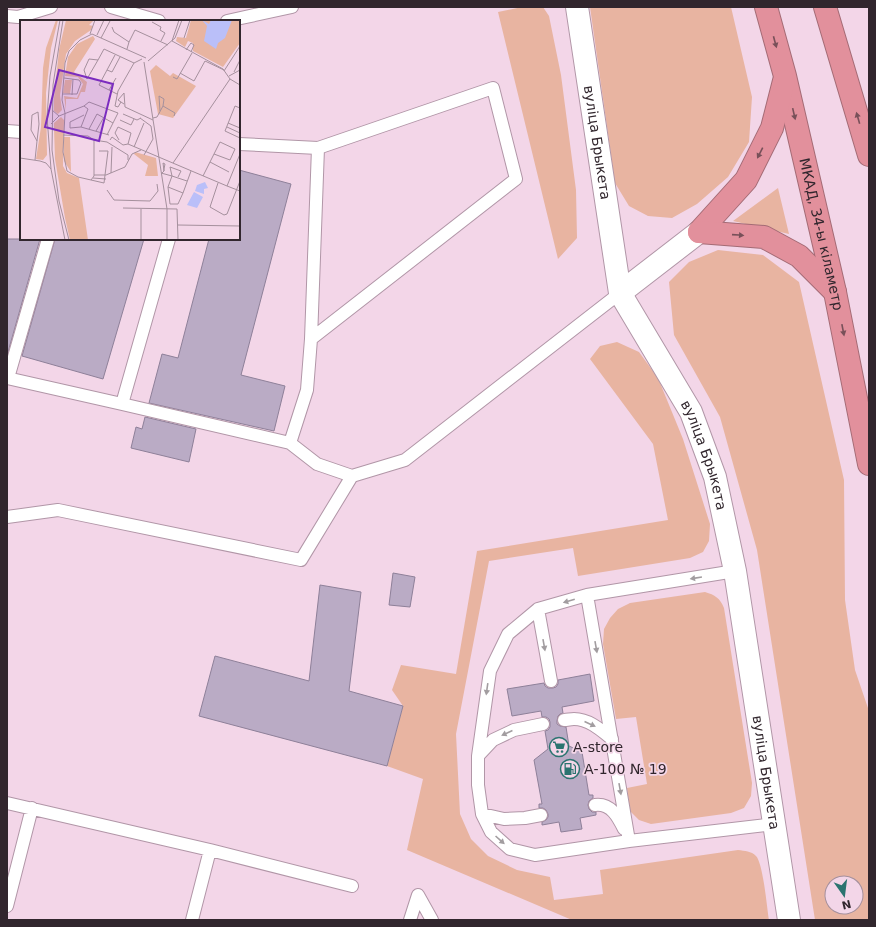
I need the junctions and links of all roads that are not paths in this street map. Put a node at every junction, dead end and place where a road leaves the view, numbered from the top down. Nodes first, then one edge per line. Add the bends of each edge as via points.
1 (51, 7) edge
2 (111, 7) edge
3 (292, 7) edge
4 (577, 7) edge
5 (766, 7) edge
6 (825, 7) edge
7 (7, 16) edge
8 (156, 20) edge
9 (232, 20) edge
10 (785, 76) junction
11 (7, 131) edge
12 (20, 132) edge
13 (240, 144) edge
14 (318, 148) junction
15 (869, 155) edge
16 (699, 232) junction
17 (48, 240) edge
18 (169, 240) edge
19 (835, 292) junction
20 (620, 293) junction
21 (311, 339) junction
22 (7, 378) edge
23 (122, 404) junction
24 (290, 443) junction
25 (869, 464) edge
26 (352, 476) junction
27 (7, 517) edge
28 (735, 571) junction
29 (587, 595) junction
30 (538, 609) junction
31 (551, 681) dead end
32 (564, 720) dead end
33 (543, 724) dead end
34 (612, 739) junction
35 (478, 756) junction
36 (7, 802) edge
37 (595, 806) dead end
38 (32, 808) junction
39 (482, 814) junction
40 (541, 815) dead end
41 (775, 824) junction
42 (629, 841) junction
43 (210, 850) junction
44 (352, 886) dead end
45 (7, 906) edge
46 (192, 920) edge
47 (410, 920) edge
48 (432, 920) edge
49 (789, 920) edge

1 - 7 lane via 18,17
2 - 8 lane
3 - 9 lane
4 - 20 street, вуліца Брыкета
5 -> 10 highway, МКАД, 34-ы кіламетр
15 -> 6 highway
10 -> 16 highway via 772,128 746,180
10 -> 19 highway, МКАД, 34-ы кіламетр
11 - 12 lane
13 - 14 lane
14 - 21 lane
14 - 21 lane via 493,88 516,179
16 -> 19 highway via 764,237 799,256
16 - 20 street
17 - 22 lane
18 - 23 lane
19 -> 25 highway, МКАД, 34-ы кіламетр
20 - 26 lane via 405,460
20 - 28 street, вуліца Брыкета via 691,412 715,477
21 - 24 lane via 307,390
22 - 23 lane
23 - 24 lane
24 - 26 lane via 317,464
26 - 27 lane via 301,560 58,510
28 -> 29 lane
28 - 41 street, вуліца Брыкета
29 -> 30 lane
29 -> 34 lane
30 -> 31 lane
30 -> 35 lane via 508,634 490,671
32 -> 34 lane via 586,721
33 -> 35 lane via 514,730 493,740
34 -> 42 lane
35 - 39 lane
36 - 38 lane
37 - 42 lane via 606,806 612,810
38 - 43 lane
38 - 45 lane
39 - 40 lane via 504,819
39 -> 42 lane via 492,832 510,848 535,854
41 - 42 lane
41 - 49 street, вуліца Брыкета
43 - 44 lane
43 - 46 lane
47 - 48 lane via 418,895

